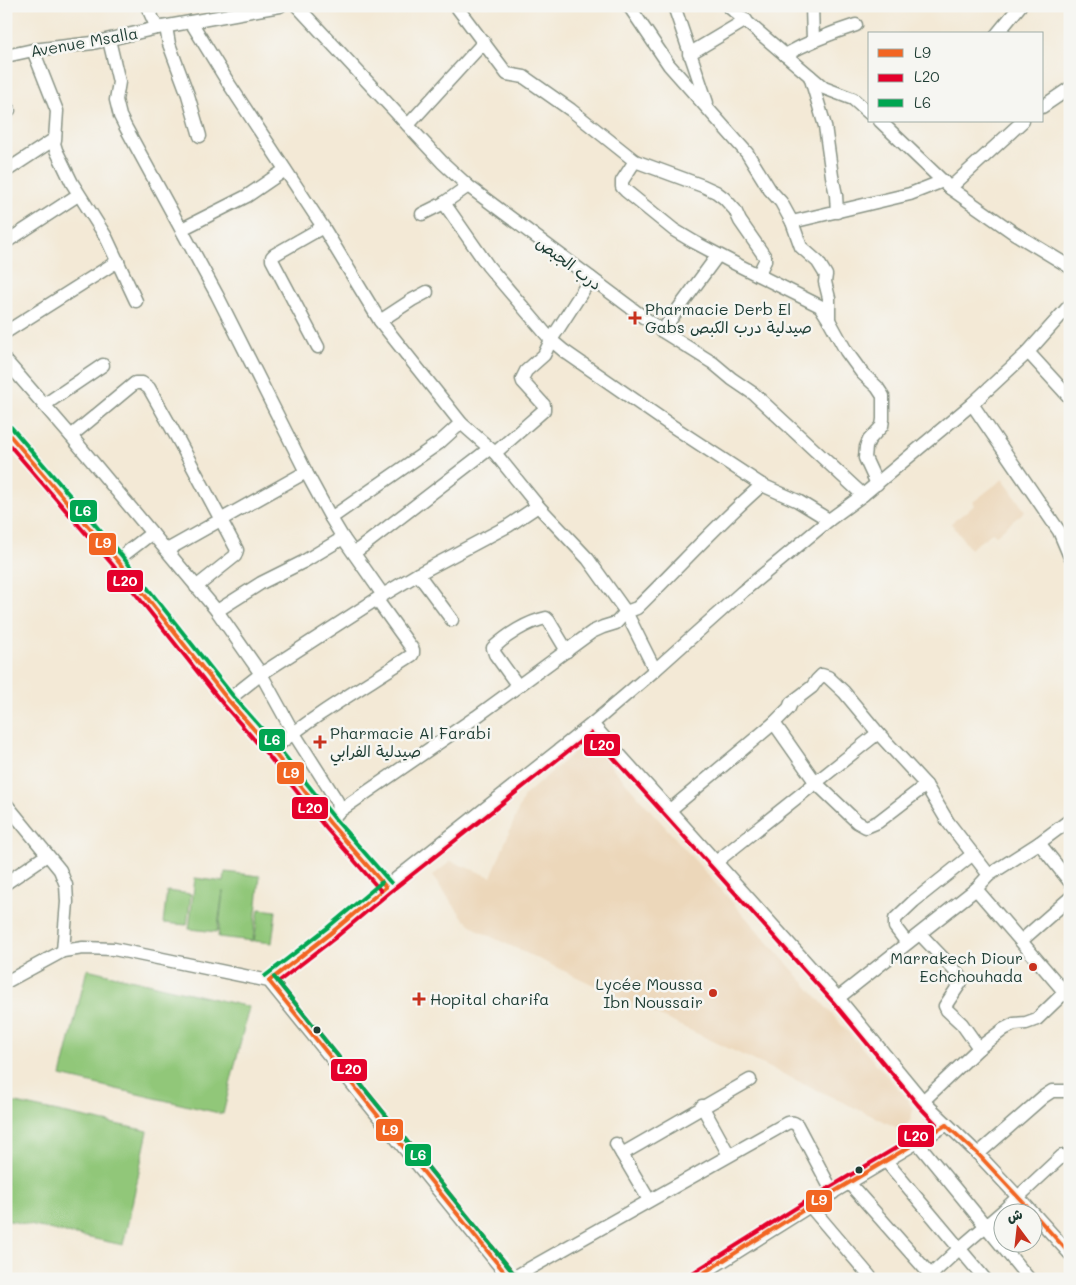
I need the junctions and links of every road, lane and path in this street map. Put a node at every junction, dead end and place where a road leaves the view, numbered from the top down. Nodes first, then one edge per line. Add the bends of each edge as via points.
1 (147, 6) edge
2 (280, 6) edge
3 (298, 6) edge
4 (456, 6) edge
5 (629, 6) edge
6 (674, 6) edge
7 (729, 6) edge
8 (812, 6) edge
9 (1020, 6) edge
10 (234, 10) edge
11 (746, 20) junction
12 (191, 22) junction
13 (856, 25) dead end
14 (162, 28) junction
15 (999, 32) edge
16 (109, 40) junction
17 (813, 40) junction
18 (484, 42) junction
19 (33, 50) junction
20 (689, 54) junction
21 (785, 55) junction
22 (6, 56) edge
23 (810, 76) junction
24 (1070, 88) edge
25 (1044, 106) edge
26 (709, 110) junction
27 (868, 112) edge
28 (881, 122) edge
29 (1022, 122) edge
30 (408, 125) junction
31 (200, 136) dead end
32 (53, 140) junction
33 (635, 161) junction
34 (285, 170) junction
35 (6, 171) edge
36 (946, 184) junction
37 (468, 186) junction
38 (78, 194) junction
39 (444, 203) junction
40 (837, 212) junction
41 (422, 214) dead end
42 (792, 222) junction
43 (323, 227) junction
44 (182, 229) junction
45 (6, 242) edge
46 (718, 255) junction
47 (118, 261) junction
48 (1070, 267) edge
49 (758, 275) junction
50 (591, 278) junction
51 (427, 292) dead end
52 (136, 301) dead end
53 (1070, 305) edge
54 (829, 320) junction
55 (380, 322) junction
56 (6, 332) edge
57 (662, 332) junction
58 (551, 340) junction
59 (318, 347) dead end
60 (1028, 352) junction
61 (6, 361) edge
62 (103, 365) dead end
63 (1068, 394) edge
64 (44, 404) junction
65 (972, 404) junction
66 (461, 423) junction
67 (6, 431) edge
68 (71, 436) junction
69 (492, 451) junction
70 (306, 472) junction
71 (877, 484) junction
72 (762, 485) junction
73 (863, 495) junction
74 (538, 506) junction
75 (331, 518) junction
76 (220, 520) junction
77 (829, 520) junction
78 (152, 533) junction
79 (343, 538) junction
80 (167, 550) junction
81 (354, 553) junction
82 (1070, 557) edge
83 (117, 560) junction
84 (418, 574) junction
85 (196, 587) junction
86 (380, 598) junction
87 (217, 611) junction
88 (626, 612) junction
89 (452, 620) dead end
90 (567, 651) junction
91 (655, 670) junction
92 (261, 674) junction
93 (518, 686) junction
94 (228, 700) junction
95 (774, 723) junction
96 (592, 724) junction
97 (293, 732) junction
98 (878, 733) junction
99 (272, 750) junction
100 (816, 783) junction
101 (926, 785) junction
102 (6, 804) edge
103 (670, 810) junction
104 (338, 812) junction
105 (1070, 820) edge
106 (330, 823) junction
107 (1038, 843) junction
108 (973, 854) junction
109 (47, 855) junction
110 (716, 862) junction
111 (990, 874) junction
112 (1070, 882) edge
113 (6, 883) edge
114 (386, 887) junction
115 (976, 889) junction
116 (1070, 898) edge
117 (920, 934) junction
118 (1021, 941) junction
119 (907, 943) junction
120 (63, 951) junction
121 (6, 982) edge
122 (269, 982) junction
123 (1068, 990) edge
124 (838, 998) junction
125 (979, 1048) junction
126 (750, 1080) dead end
127 (1068, 1093) edge
128 (923, 1101) junction
129 (702, 1106) junction
130 (946, 1124) junction
131 (917, 1142) junction
132 (978, 1154) junction
133 (729, 1155) junction
134 (1062, 1156) dead end
135 (886, 1161) junction
136 (849, 1183) junction
137 (833, 1192) junction
138 (1018, 1196) junction
139 (649, 1200) junction
140 (1023, 1202) edge
141 (810, 1206) junction
142 (1044, 1225) edge
143 (987, 1226) junction
144 (960, 1248) junction
145 (1070, 1254) edge
146 (932, 1277) edge
147 (510, 1279) edge
148 (694, 1279) edge
149 (872, 1279) edge
150 (986, 1279) edge
151 (1029, 1279) edge

1 - 14 street
2 - 10 street, Avenue Msalla
3 - 30 street, درب الجبص
4 - 18 street
5 - 26 street via 669,65
6 - 20 street
7 - 11 street
8 - 17 street
9 - 15 street
10 - 12 street, Avenue Msalla
11 - 20 street
11 - 21 street
12 - 14 street, Avenue Msalla
12 - 34 street
13 - 17 street
14 - 16 street, Avenue Msalla
14 - 31 street
16 - 19 street, Avenue Msalla
16 - 44 street via 119,82 116,100 120,116
17 - 21 street
18 - 30 street
18 - 33 street via 507,74 524,77
19 - 22 street, Avenue Msalla
19 - 32 street via 58,111
20 - 26 street
21 - 23 street
23 - 27 street via 824,88 853,100
23 - 40 street via 825,126
24 - 25 street
26 - 42 street via 747,153
28 - 36 street
29 - 36 street
30 - 37 street, درب الجبص
32 - 35 street
32 - 38 street
33 - 46 street via 622,181 622,187 674,230
33 - 49 street via 704,186 724,198 766,256
34 - 43 street
34 - 44 street via 247,196
36 - 40 street
36 - 48 street via 1014,233
37 - 39 street
37 - 50 street, درب الجبص
38 - 45 street
38 - 47 street
39 - 41 street
39 - 58 street via 488,266
40 - 42 street
42 - 54 street via 802,247 826,275
43 - 55 street
43 - 59 street via 274,255 272,260
44 - 70 street
46 - 49 street
46 - 57 street
47 - 52 street
47 - 56 street
49 - 54 street via 820,306
50 - 57 street, درب الجبص
50 - 58 street
51 - 55 street
53 - 60 street
54 - 71 street via 862,374 883,396 882,426 870,440 865,458
55 - 66 street
57 - 73 street, درب الجبص via 713,363 754,394
58 - 69 street via 544,355 522,379 544,405 544,410
58 - 72 street
60 - 63 street
60 - 65 street
61 - 64 street
62 - 64 street
64 - 68 street
65 - 71 street
65 - 82 street via 1059,531
66 - 69 street
66 - 75 street via 439,443
67 - 83 street
68 - 76 street via 135,383 142,382 149,388
68 - 78 street
69 - 74 street
69 - 81 street
70 - 75 street
70 - 76 street
71 - 73 street
72 - 77 street
72 - 88 street via 733,510 637,608
73 - 77 street
74 - 84 street via 508,526
74 - 88 street via 588,560
75 - 79 street
76 - 80 street
76 - 85 street via 237,550 235,556
77 - 91 street
78 - 80 street
78 - 83 street
79 - 81 street
79 - 87 street
80 - 85 street
81 - 86 street
83 - 94 street
84 - 86 street
84 - 89 street
85 - 87 street
86 - 92 street
86 - 97 street via 413,650 412,656
87 - 92 street
88 - 90 street via 616,623 592,632
88 - 91 street
90 - 93 street
90 - 93 street via 546,618 496,644 494,654
91 - 96 street
92 - 94 street
92 - 97 street
93 - 104 street
94 - 99 street
95 - 98 street via 790,703 822,675 844,692
95 - 100 street
95 - 103 street
96 - 103 street
96 - 114 street
97 - 99 street
97 - 104 street via 337,801
98 - 100 street
98 - 101 street
99 - 106 street
100 - 101 street via 866,826 878,822
100 - 110 street
101 - 108 street via 948,822
102 - 109 street
103 - 110 street
104 - 106 street
105 - 107 street
106 - 114 street
107 - 111 street
107 - 112 street
108 - 111 street
108 - 119 street via 895,919 895,927
109 - 113 street
109 - 120 street via 60,870 66,885
110 - 124 street
111 - 115 street
114 - 122 street
115 - 117 street
115 - 118 street
116 - 118 street
117 - 119 street
117 - 125 street via 960,976 961,982 945,1006
118 - 123 street
119 - 124 street
120 - 121 street
120 - 122 street via 114,949
122 - 147 street
123 - 125 street via 1037,1019 1004,1029
124 - 128 street
125 - 128 street
126 - 129 street
127 - 132 street via 1052,1091 1043,1097
128 - 130 street
129 - 133 street
129 - 139 street via 619,1149
130 - 131 street
130 - 132 street
131 - 135 street
131 - 143 street
132 - 138 street
133 - 137 street via 793,1122
133 - 139 street
134 - 138 street
135 - 136 street
135 - 144 street
136 - 137 street
136 - 146 street
137 - 141 street
138 - 140 street
138 - 143 street
139 - 147 street
141 - 148 street
141 - 149 street
142 - 145 street
143 - 144 street
143 - 151 street
144 - 146 street
144 - 150 street

